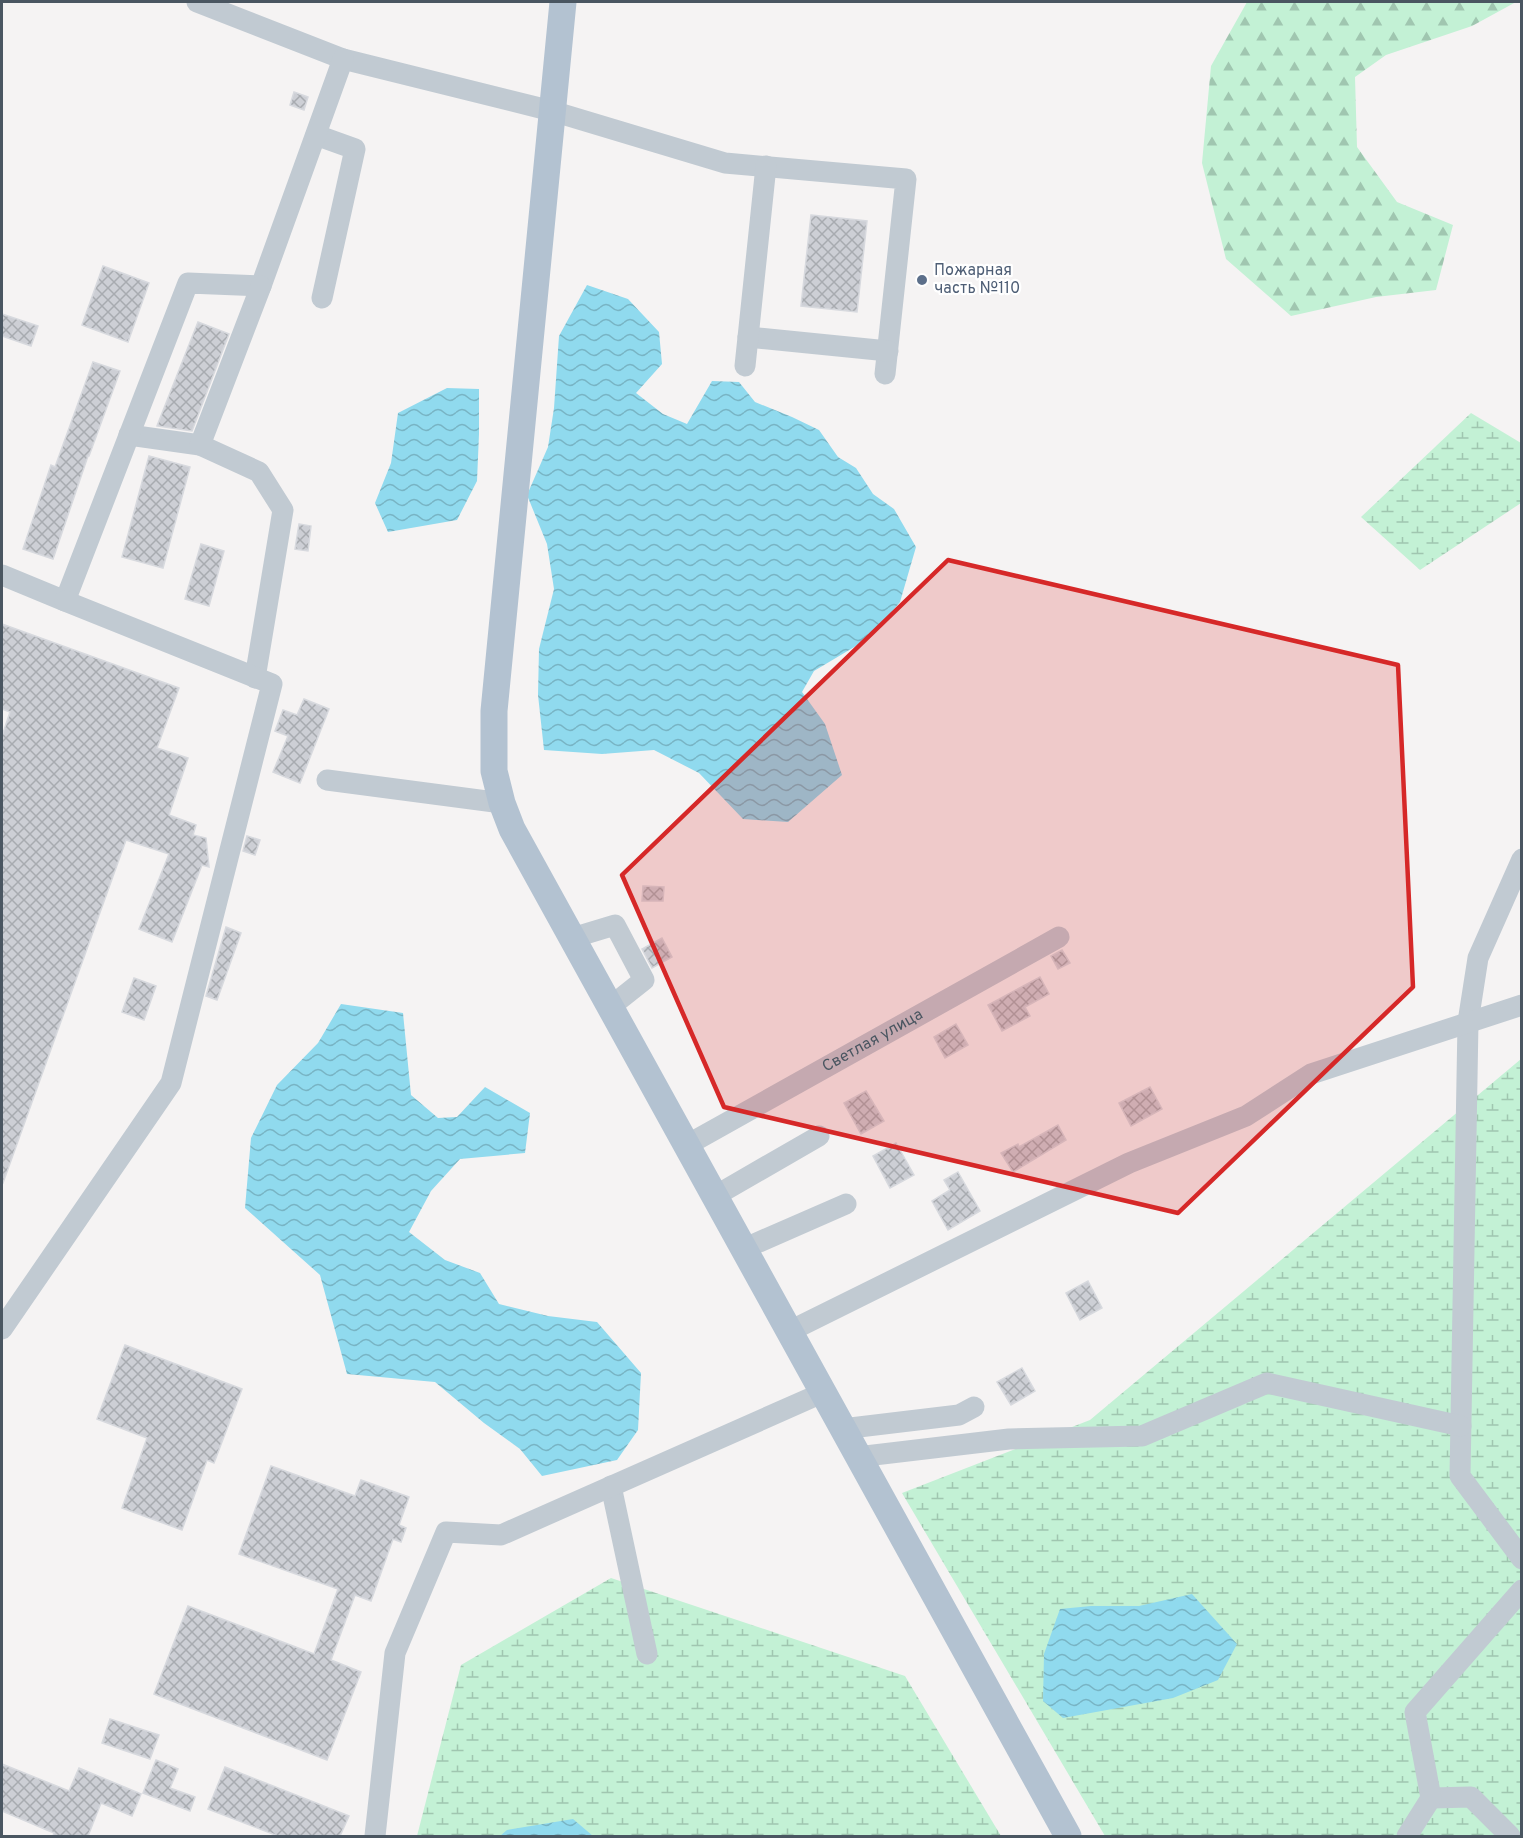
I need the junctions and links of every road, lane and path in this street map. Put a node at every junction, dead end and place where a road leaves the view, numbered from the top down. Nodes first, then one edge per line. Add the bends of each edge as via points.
1 (197, 2) edge
2 (563, 2) edge
3 (343, 59) junction
4 (552, 111) junction
5 (316, 135) junction
6 (766, 166) junction
7 (261, 286) junction
8 (322, 298) dead end
9 (748, 338) junction
10 (888, 351) junction
11 (745, 366) dead end
12 (885, 374) dead end
13 (129, 435) junction
14 (200, 445) junction
15 (2, 575) edge
16 (65, 601) junction
17 (255, 678) junction
18 (327, 780) dead end
19 (502, 803) junction
20 (1521, 859) edge
21 (1059, 937) dead end
22 (572, 938) junction
23 (1521, 1005) edge
24 (610, 1007) junction
25 (1468, 1022) junction
26 (819, 1136) dead end
27 (687, 1145) junction
28 (714, 1197) junction
29 (846, 1204) dead end
30 (743, 1249) junction
31 (2, 1329) edge
32 (788, 1332) junction
33 (822, 1393) junction
34 (974, 1407) dead end
35 (1461, 1426) junction
36 (842, 1429) junction
37 (857, 1457) junction
38 (611, 1486) junction
39 (1521, 1559) edge
40 (1521, 1590) edge
41 (646, 1654) dead end
42 (1431, 1798) junction
43 (1521, 1833) edge
44 (375, 1836) edge
45 (1068, 1836) edge
46 (1407, 1836) edge
47 (1510, 1836) edge
48 (1516, 1836) edge

1 - 3 lane
2 - 4 main road
3 - 4 lane
3 - 5 lane
4 - 6 lane via 725,163
4 - 19 main road via 494,711 494,771
5 - 7 lane
5 - 8 lane via 355,149
6 - 9 lane
6 - 10 lane via 906,179
7 - 13 lane via 188,283
7 - 14 lane
9 - 10 lane
9 - 11 lane
10 - 12 lane
13 - 14 lane
13 - 16 lane
14 - 17 lane via 259,472 283,510
15 - 16 lane
16 - 17 lane
17 - 31 lane via 272,684 171,1083
18 - 19 lane
19 - 22 main road via 512,830
20 - 25 lane via 1478,958
21 - 27 lane, Светлая улица
22 - 24 main road
22 - 24 lane via 615,925 644,980
23 - 25 lane
24 - 27 main road
25 - 32 lane via 1311,1074 1246,1116 1129,1162
25 - 35 lane
26 - 28 lane
27 - 28 main road
28 - 30 main road
29 - 30 lane
30 - 32 main road
32 - 33 main road
33 - 36 main road
33 - 38 lane
34 - 36 lane via 959,1415
35 - 37 lane via 1267,1383 1142,1436 1009,1439
35 - 39 lane via 1460,1476
36 - 37 main road
37 - 45 main road
38 - 41 lane
38 - 44 lane via 501,1535 446,1532 395,1653
40 - 42 lane via 1415,1712
42 - 46 lane
42 - 47 lane via 1471,1797
43 - 48 lane

